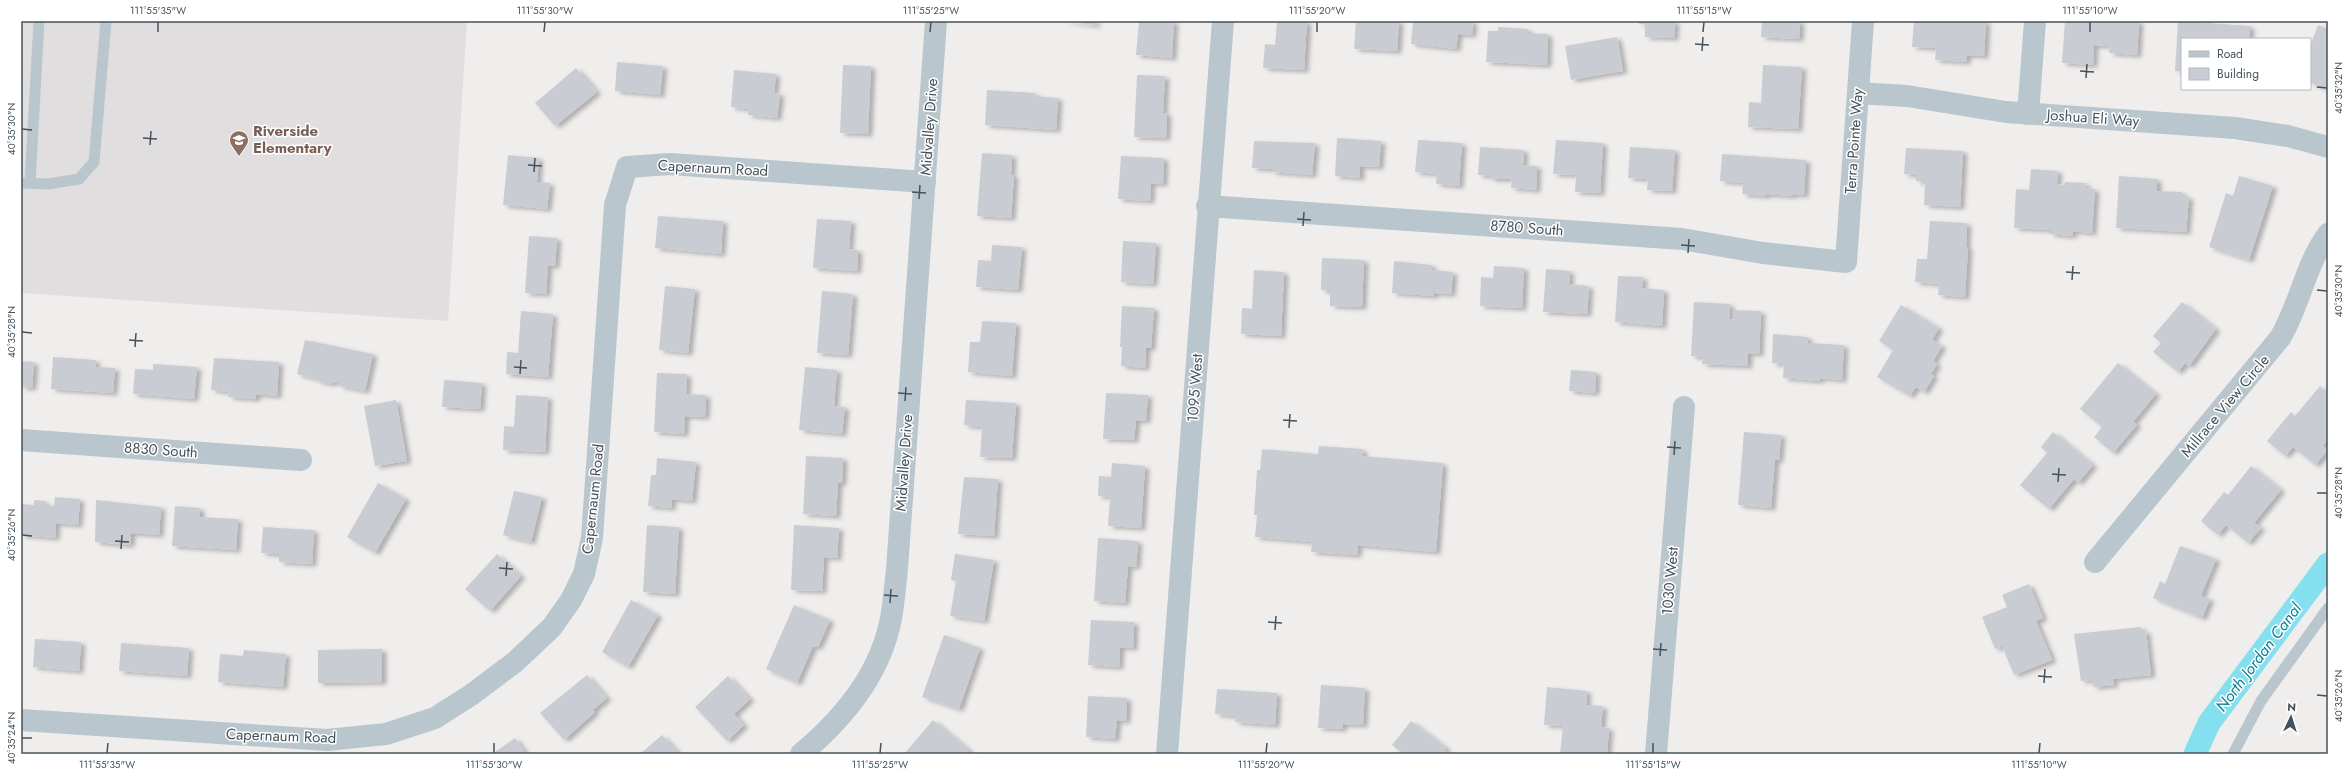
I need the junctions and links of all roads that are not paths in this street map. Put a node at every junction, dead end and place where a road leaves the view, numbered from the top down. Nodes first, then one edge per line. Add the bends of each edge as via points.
1 (39, 21) edge
2 (106, 21) edge
3 (936, 21) edge
4 (1222, 21) edge
5 (1863, 21) edge
6 (2035, 21) edge
7 (1858, 93) junction
8 (2028, 114) junction
9 (2328, 147) edge
10 (925, 182) junction
11 (26, 183) edge
12 (1207, 206) junction
13 (2328, 234) edge
14 (1846, 262) joint
15 (1684, 407) dead end
16 (21, 440) edge
17 (302, 460) dead end
18 (2095, 562) dead end
19 (2328, 608) edge
20 (21, 720) edge
21 (270, 745) edge
22 (1173, 752) edge
23 (801, 754) edge
24 (1656, 754) edge
25 (2234, 754) edge

1 - 11 lane
2 - 11 lane via 94,162 79,179 48,184
3 - 10 street, Midvalley Drive
4 - 12 street, 1095 West
5 - 7 street, Terra Pointe Way
6 - 8 street
7 - 8 street, Joshua Eli Way via 1907,96
7 - 14 street, Terra Pointe Way
8 - 9 street, Joshua Eli Way via 2235,128 2288,136
10 - 21 street, Capernaum Road via 670,164 627,167 615,206 592,538 584,574 571,600 552,627 515,662 435,718 386,734
10 - 23 street, Midvalley Drive via 897,569 890,620 874,668 849,707
12 - 14 street, 8780 South via 1682,239 1764,253
12 - 22 street, 1095 West
13 - 18 street, Millrace View Circle via 2310,264 2294,312 2280,338
15 - 24 street, 1030 West
16 - 17 street, 8830 South
19 - 25 lane via 2261,701
20 - 21 street, Capernaum Road

